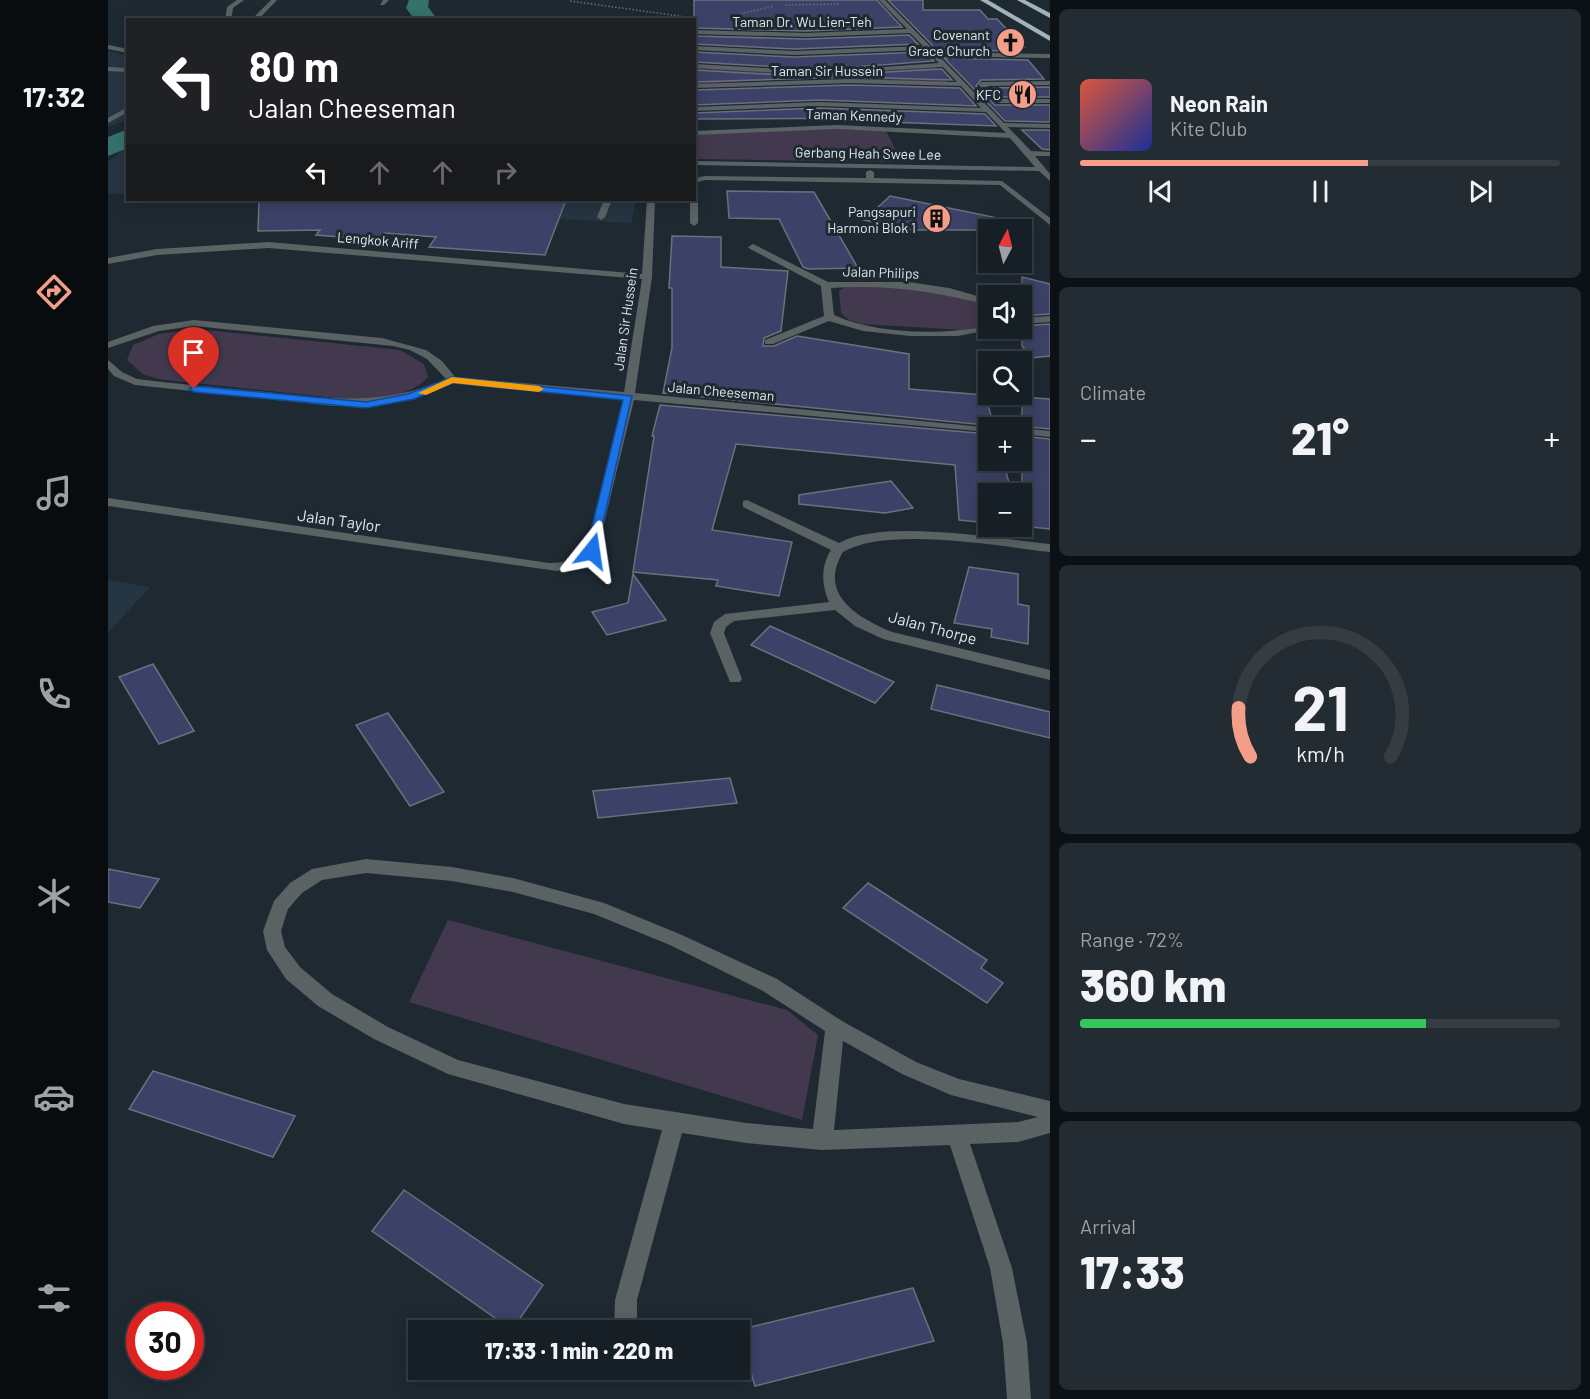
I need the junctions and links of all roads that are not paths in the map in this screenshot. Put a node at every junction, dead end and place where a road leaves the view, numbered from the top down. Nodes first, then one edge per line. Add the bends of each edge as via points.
1 (241, 0) edge
2 (274, 0) edge
3 (882, 0) edge
4 (983, 0) edge
5 (1000, 0) edge
6 (1020, 0) edge
7 (1035, 3) edge
8 (1050, 7) edge
9 (1022, 12) dead end
10 (1050, 16) edge
11 (228, 18) edge
12 (256, 18) edge
13 (909, 31) junction
14 (696, 32) edge
15 (1050, 39) edge
16 (108, 47) edge
17 (696, 48) edge
18 (926, 48) junction
19 (126, 51) edge
20 (933, 54) junction
21 (1050, 56) edge
22 (943, 65) junction
23 (696, 66) edge
24 (108, 69) edge
25 (126, 70) edge
26 (815, 71) dead end
27 (824, 71) dead end
28 (1050, 83) edge
29 (960, 84) junction
30 (696, 86) edge
31 (1050, 102) edge
32 (978, 103) junction
33 (126, 110) edge
34 (696, 110) edge
35 (985, 110) junction
36 (108, 121) edge
37 (1000, 124) junction
38 (1050, 126) edge
39 (696, 133) edge
40 (1012, 136) junction
41 (1028, 153) junction
42 (1050, 154) edge
43 (696, 164) edge
44 (870, 166) junction
45 (1040, 169) junction
46 (1050, 179) edge
47 (696, 180) edge
48 (870, 180) junction
49 (608, 201) edge
50 (651, 201) edge
51 (694, 201) edge
52 (601, 217) dead end
53 (1050, 222) edge
54 (694, 223) dead end
55 (753, 247) dead end
56 (108, 261) edge
57 (647, 277) junction
58 (826, 285) junction
59 (978, 299) edge
60 (830, 317) junction
61 (1032, 318) edge
62 (1050, 319) edge
63 (978, 331) edge
64 (769, 342) dead end
65 (108, 346) edge
66 (108, 363) edge
67 (452, 380) junction
68 (628, 398) junction
69 (978, 428) edge
70 (1032, 432) edge
71 (1050, 434) edge
72 (108, 502) edge
73 (747, 504) dead end
74 (838, 548) junction
75 (1050, 548) edge
76 (565, 567) joint
77 (837, 605) junction
78 (1050, 675) edge
79 (735, 679) dead end
80 (835, 1027) junction
81 (1050, 1110) edge
82 (674, 1123) junction
83 (1050, 1123) edge
84 (957, 1135) junction
85 (822, 1140) junction
86 (625, 1320) edge
87 (1019, 1399) edge

1 - 11 street via 230,7
2 - 12 street
3 - 13 street
4 - 15 highway
5 - 9 highway
6 - 7 highway
7 - 8 highway
7 - 10 highway
13 - 14 street, Taman Dr. Wu Lien-Teh via 806,35
13 - 18 street
16 - 19 street
17 - 18 street via 802,53
18 - 20 street
20 - 21 street
20 - 22 street
22 - 27 street, Taman Sir Hussein
22 - 29 street
23 - 26 street, Taman Sir Hussein
24 - 25 street
28 - 31 street via 981,84 998,101
29 - 30 street, Taman Sir Hussein via 830,81
29 - 32 street
31 - 32 street
32 - 35 street
33 - 36 street
34 - 35 street via 812,104
35 - 37 street
37 - 38 street
37 - 40 street
39 - 40 street, Taman Kennedy via 837,127
40 - 41 street
41 - 42 street
41 - 45 street
43 - 44 street, Gerbang Heah Swee Lee
44 - 45 street, Gerbang Heah Swee Lee
44 - 48 street
45 - 46 street
47 - 48 street
48 - 53 street via 1002,183
49 - 52 street
50 - 57 street, Jalan Sir Hussein
51 - 54 street
55 - 58 street
56 - 57 street, Lengkok Ariff via 166,251 268,245
57 - 68 street, Jalan Sir Hussein
58 - 59 street, Jalan Philips via 858,282 944,288
58 - 60 street, Jalan Philips
60 - 63 street via 878,329 957,334
60 - 64 street
61 - 62 street
65 - 67 street via 177,324 216,324 400,343 435,358
66 - 67 street via 118,374 135,382 345,404 386,403 424,393
67 - 68 street, Jalan Cheeseman
68 - 69 street, Jalan Cheeseman
68 - 76 street, Jalan Sir Hussein via 592,551
70 - 71 street
72 - 76 street, Jalan Taylor
73 - 74 street
74 - 75 street via 857,540 901,535
74 - 77 street via 829,572 830,589
77 - 78 street, Jalan Thorpe via 863,625 888,636
77 - 79 street via 730,617 719,625 717,633
80 - 81 street via 909,1068 958,1088
80 - 82 street via 770,985 676,939 598,908 513,885 452,874 366,866 318,874 296,888 280,906 272,931 276,951 293,973 325,1000 381,1033 455,1068 624,1114
80 - 85 street
82 - 85 street
82 - 86 street via 626,1300
83 - 84 street via 1018,1132
84 - 85 street
84 - 87 street via 1001,1268 1015,1343

